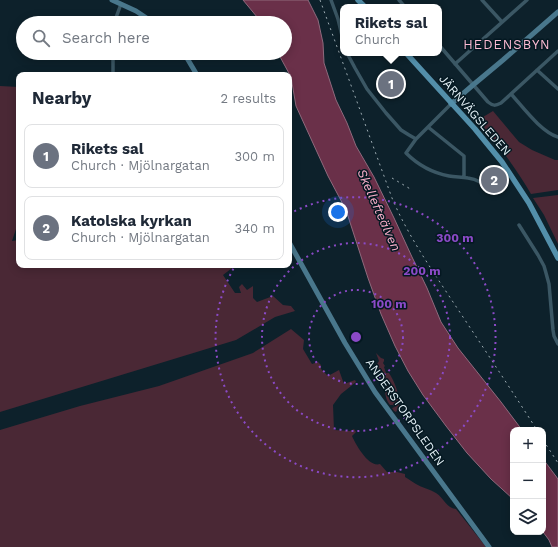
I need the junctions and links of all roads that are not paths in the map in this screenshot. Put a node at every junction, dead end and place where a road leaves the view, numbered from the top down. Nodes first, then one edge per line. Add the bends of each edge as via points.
1 (112, 0) edge
2 (331, 0) edge
3 (482, 0) edge
4 (527, 0) edge
5 (121, 4) junction
6 (558, 12) edge
7 (117, 16) edge
8 (144, 16) edge
9 (502, 22) junction
10 (340, 27) edge
11 (442, 49) edge
12 (558, 51) edge
13 (349, 56) edge
14 (409, 56) edge
15 (113, 60) edge
16 (188, 60) edge
17 (455, 64) junction
18 (538, 70) junction
19 (113, 72) edge
20 (195, 72) edge
21 (473, 84) junction
22 (558, 89) edge
23 (511, 94) junction
24 (451, 104) junction
25 (428, 127) junction
26 (558, 137) edge
27 (416, 139) junction
28 (464, 177) junction
29 (492, 191) dead end
30 (520, 225) dead end
31 (292, 247) edge
32 (558, 258) edge
33 (558, 344) edge
34 (489, 547) edge

1 - 5 main road
2 - 10 street
3 - 9 street
4 - 9 street
5 - 7 street
5 - 8 main road
6 - 21 main road
9 - 17 street
11 - 17 street
12 - 18 street
13 - 27 street via 386,113 400,130
14 - 24 main road, JÄRNVÄGSLEDEN
15 - 19 street
16 - 20 main road
17 - 21 street
18 - 22 street
18 - 23 street
21 - 23 street via 488,102 496,106
21 - 24 main road
23 - 26 street via 544,129
24 - 25 street
24 - 32 main road, JÄRNVÄGSLEDEN via 494,152 521,190
25 - 27 street
25 - 28 street via 464,156
27 - 28 street via 406,153 416,162 449,176
28 - 29 street via 481,182
30 - 33 street via 544,266 554,336
31 - 34 main road, ANDERSTORPSLEDEN via 375,392

